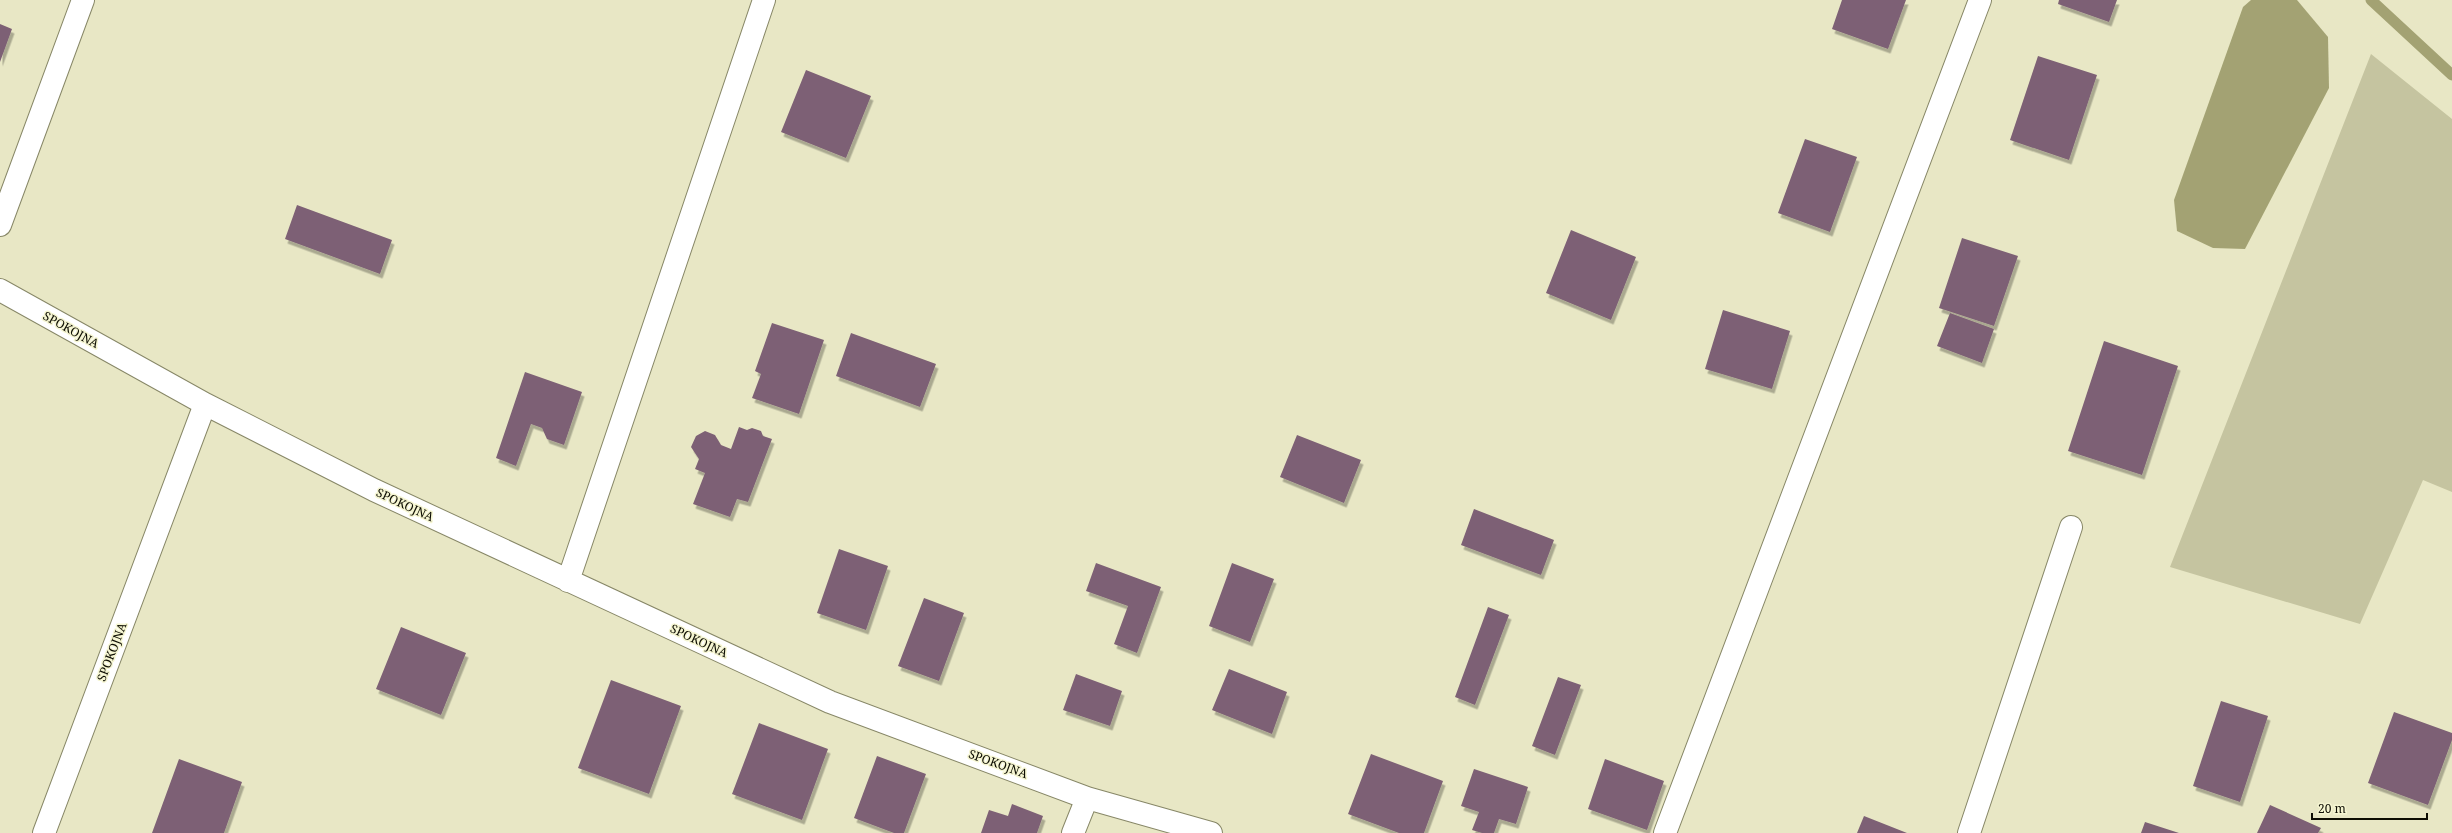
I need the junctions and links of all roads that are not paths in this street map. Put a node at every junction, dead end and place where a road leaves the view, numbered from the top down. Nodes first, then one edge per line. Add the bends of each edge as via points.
1 (83, 0) edge
2 (764, 0) edge
3 (1980, 0) edge
4 (0, 225) edge
5 (0, 290) edge
6 (205, 404) junction
7 (2071, 527) dead end
8 (568, 581) junction
9 (1087, 798) junction
10 (44, 833) edge
11 (1073, 833) edge
12 (1211, 833) edge
13 (1665, 833) edge
14 (1970, 833) edge

1 - 4 street
2 - 8 street
3 - 13 street
5 - 6 street, SPOKOJNA
6 - 8 street, SPOKOJNA via 374,490
6 - 10 street, SPOKOJNA
7 - 14 street
8 - 9 street, SPOKOJNA via 830,702
9 - 11 street
9 - 12 street, SPOKOJNA

